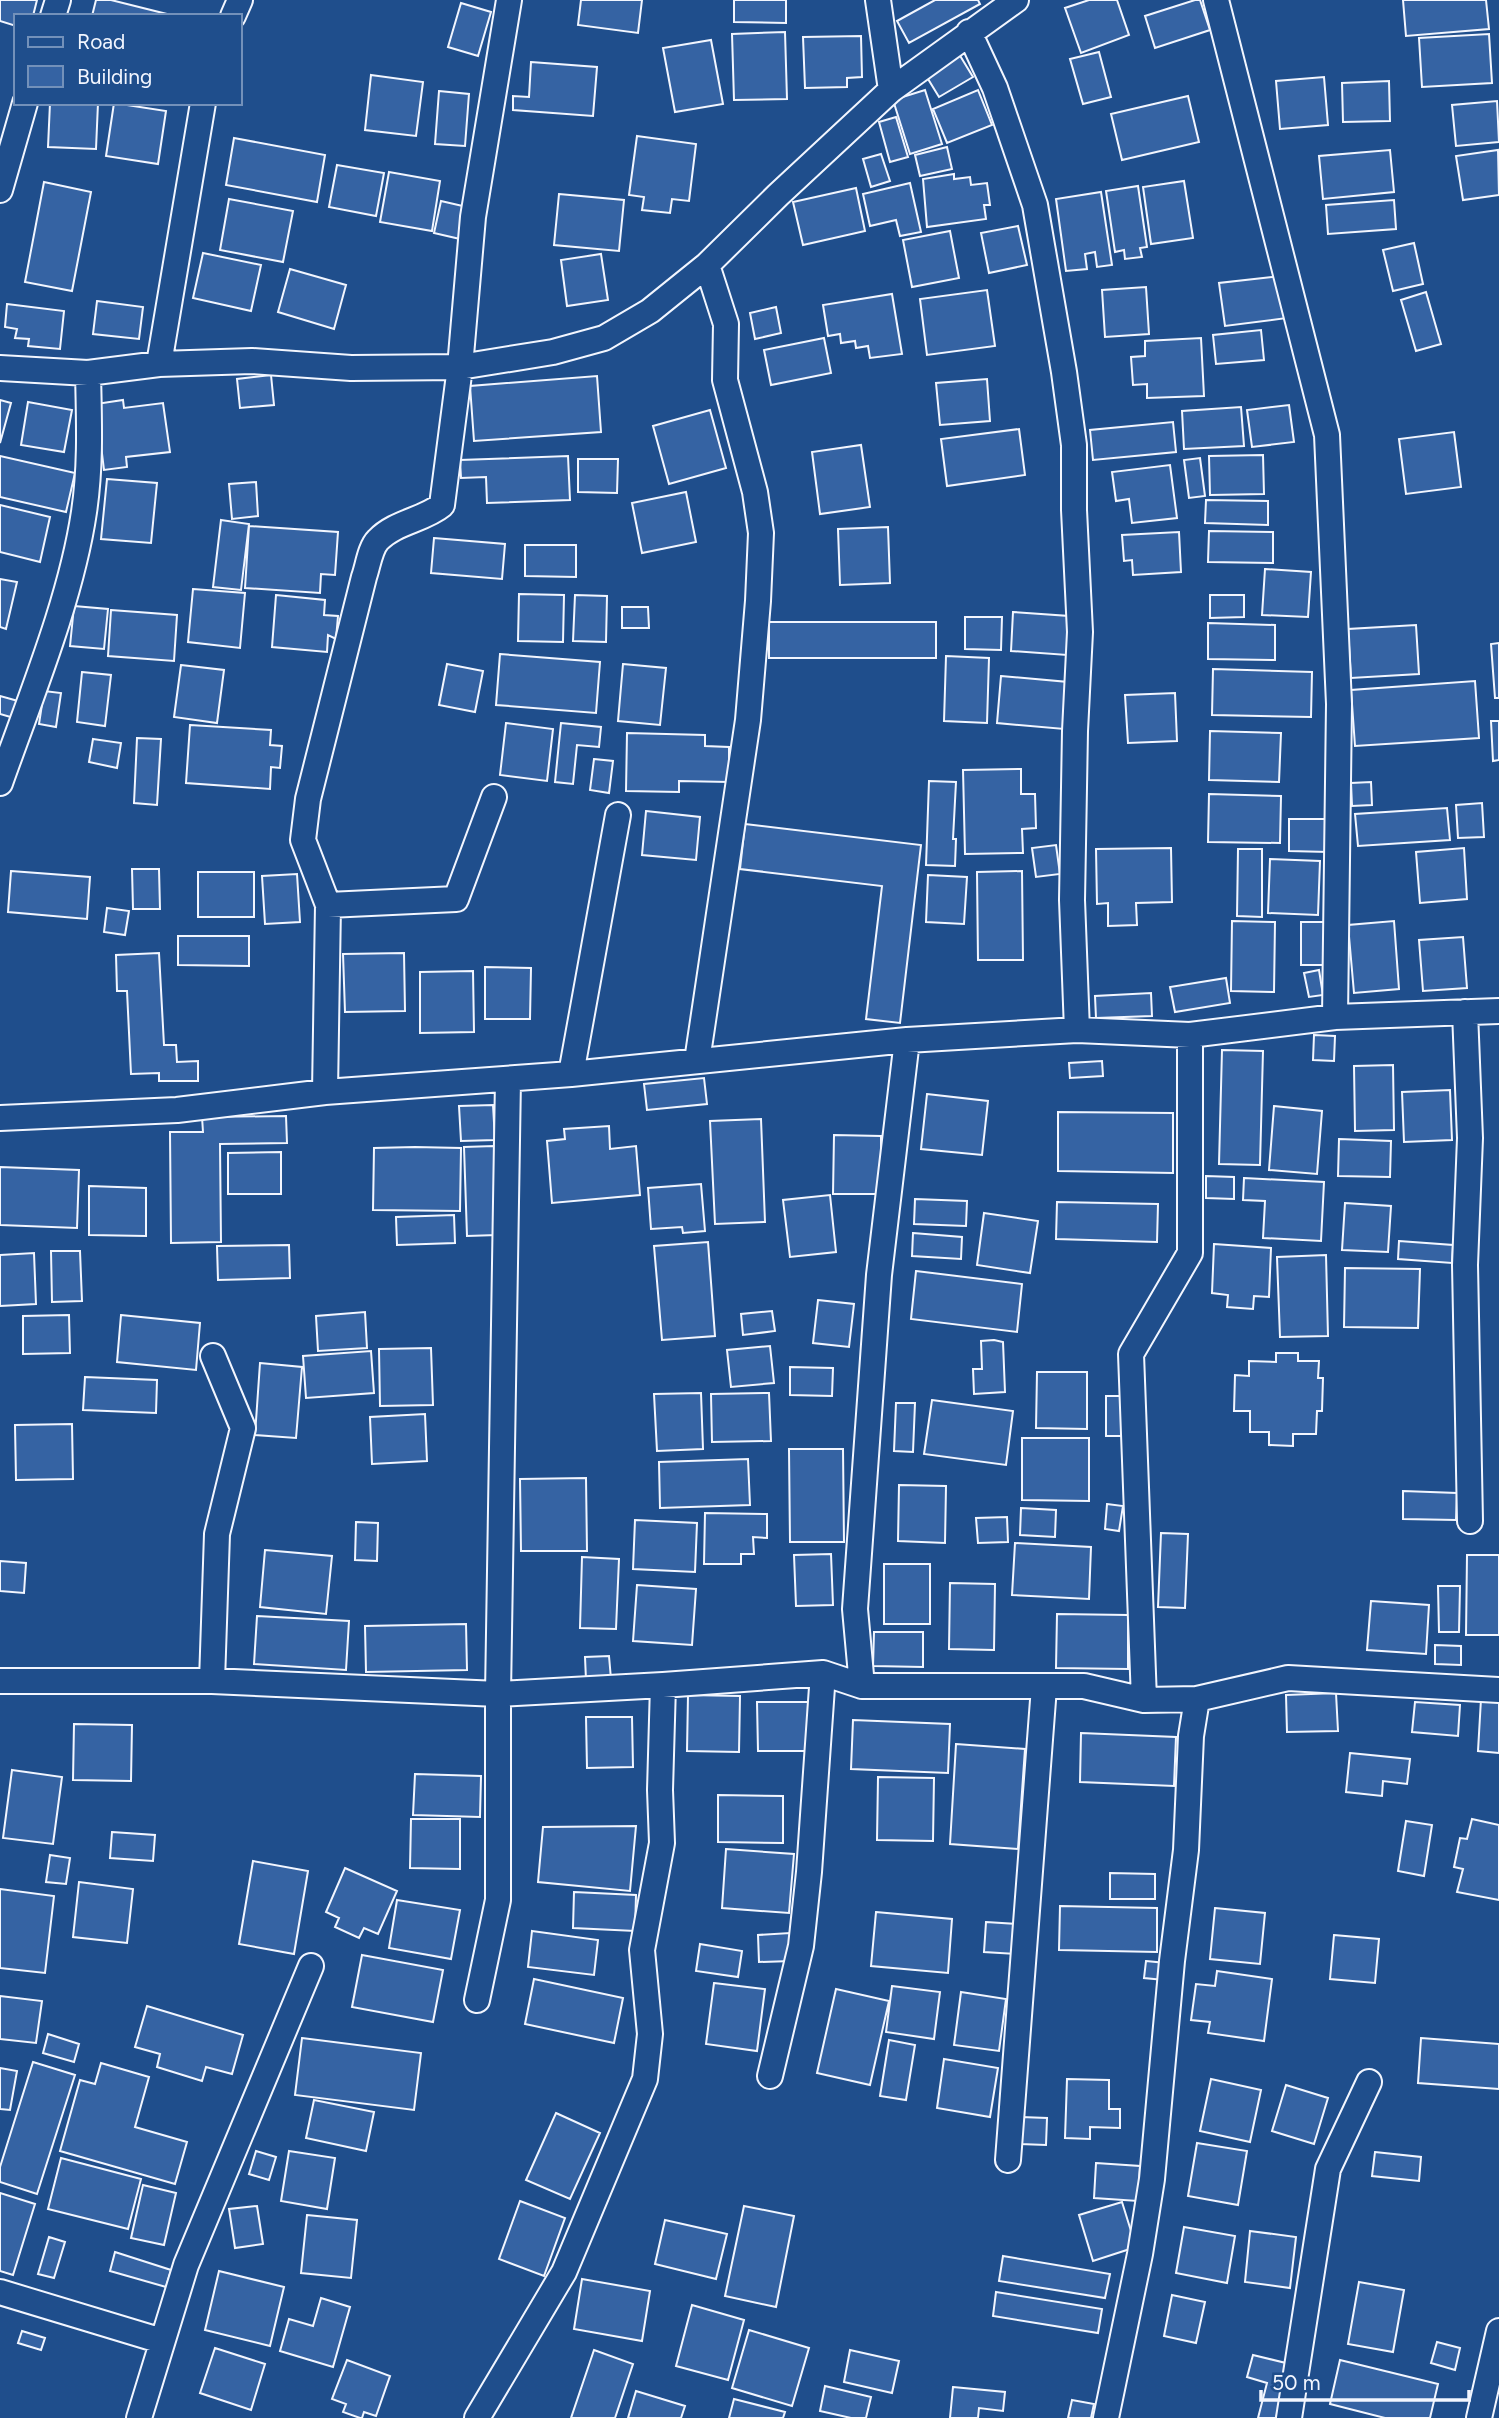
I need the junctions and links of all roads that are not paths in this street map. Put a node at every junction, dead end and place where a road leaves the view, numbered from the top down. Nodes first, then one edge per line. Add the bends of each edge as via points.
1 (509, 0) edge
2 (878, 0) edge
3 (1016, 0) edge
4 (1216, 0) edge
5 (969, 32) junction
6 (891, 90) junction
7 (24, 105) edge
8 (203, 105) edge
9 (0, 190) edge
10 (706, 265) junction
11 (159, 364) junction
12 (460, 367) junction
13 (0, 368) edge
14 (88, 373) junction
15 (0, 783) edge
16 (494, 797) dead end
17 (618, 815) dead end
18 (328, 905) junction
19 (1499, 1011) edge
20 (1465, 1012) junction
21 (1335, 1017) junction
22 (1077, 1030) junction
23 (1190, 1035) junction
24 (907, 1040) junction
25 (697, 1061) junction
26 (571, 1074) junction
27 (508, 1079) junction
28 (325, 1092) junction
29 (0, 1118) edge
30 (213, 1356) dead end
31 (1470, 1521) dead end
32 (823, 1673) junction
33 (0, 1681) edge
34 (212, 1681) junction
35 (663, 1685) junction
36 (862, 1686) junction
37 (1044, 1687) junction
38 (1499, 1690) edge
39 (498, 1694) junction
40 (1197, 1699) junction
41 (1144, 1700) junction
42 (311, 1966) dead end
43 (477, 2000) dead end
44 (771, 2076) dead end
45 (1368, 2082) dead end
46 (1008, 2160) dead end
47 (0, 2292) edge
48 (1499, 2331) edge
49 (162, 2341) junction
50 (139, 2418) edge
51 (477, 2418) edge
52 (1106, 2418) edge
53 (1289, 2418) edge
54 (1479, 2418) edge

1 - 12 street via 473,216
2 - 6 street
3 - 5 street
4 - 21 street via 1327,435 1339,705
5 - 6 street
5 - 22 street via 995,88 1035,205 1074,445 1080,632 1072,900
6 - 10 street
7 - 9 street
8 - 11 street
10 - 12 street via 650,311 604,338 554,352
10 - 25 street via 726,324 725,380 755,492 761,533 748,720
11 - 12 street via 252,361 351,369
11 - 14 street
12 - 18 street via 442,505 374,545 308,799 303,841
13 - 14 street
14 - 15 street via 84,512 64,598
16 - 18 street via 456,899
17 - 26 street
18 - 28 street
19 - 20 street
20 - 21 street
20 - 31 street via 1470,1138 1465,1265
21 - 23 street
22 - 23 street
22 - 24 street
23 - 41 street via 1189,1252 1131,1354
24 - 25 street
24 - 36 street via 879,1275 855,1609
25 - 26 street
26 - 27 street
27 - 28 street
27 - 39 street
28 - 29 street via 177,1110
30 - 34 street via 243,1427 217,1534
32 - 35 street
32 - 36 street
32 - 44 street via 801,1946
33 - 34 street
34 - 39 street
35 - 39 street
35 - 51 street via 662,1843 642,1950 650,2034 645,2079 564,2272
36 - 37 street
37 - 41 street via 1084,1686
37 - 46 street
38 - 40 street via 1288,1678
39 - 43 street via 498,1900
40 - 41 street
40 - 52 street via 1152,2179
42 - 49 street via 186,2265
45 - 53 street via 1328,2169
47 - 49 street
48 - 54 street
49 - 50 street

